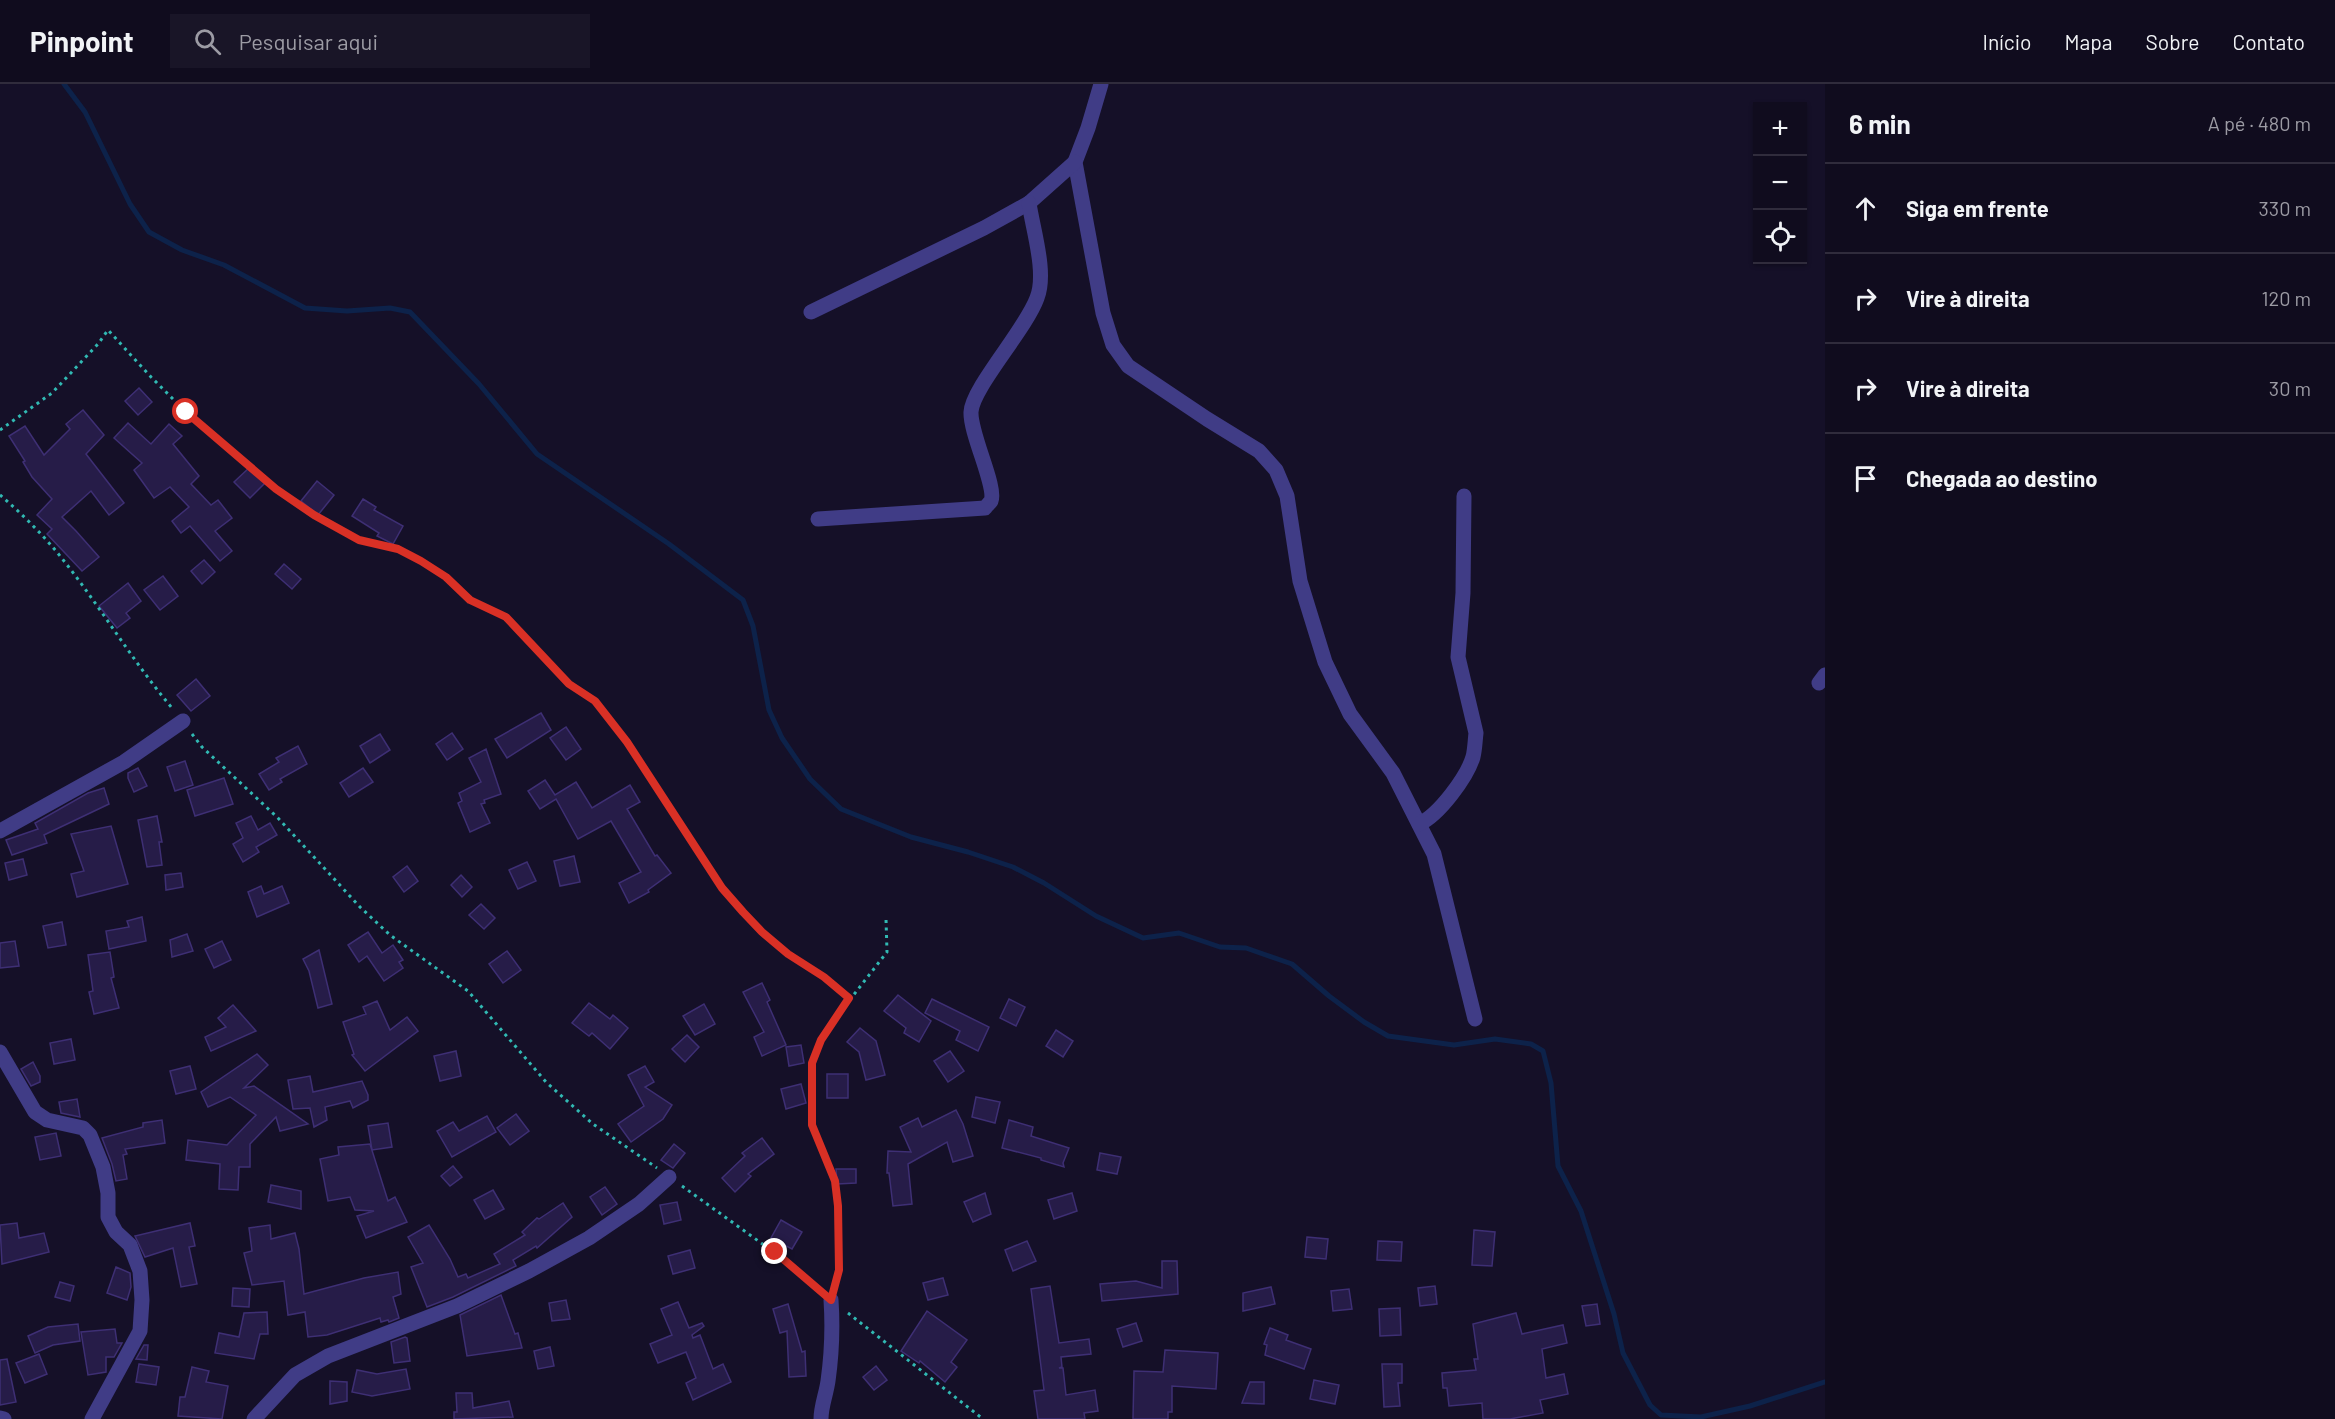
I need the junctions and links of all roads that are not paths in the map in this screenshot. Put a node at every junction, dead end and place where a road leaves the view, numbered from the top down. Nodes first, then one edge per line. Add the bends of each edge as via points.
1 (1101, 84) edge
2 (1075, 162) junction
3 (1029, 203) junction
4 (811, 312) dead end
5 (1464, 496) dead end
6 (818, 519) dead end
7 (183, 721) road end
8 (1419, 824) junction
9 (0, 831) edge
10 (1475, 1019) dead end
11 (0, 1052) edge
12 (669, 1177) road end
13 (831, 1300) road end
14 (92, 1419) edge
15 (254, 1419) edge
16 (821, 1419) edge

1 - 2 street
2 - 3 street
2 - 8 street via 1103,313 1113,345 1128,366 1259,451 1276,470 1287,496 1300,581 1325,662 1350,714 1393,773
3 - 4 street
3 - 6 street via 1040,269 1038,296 971,411 974,435 992,490 991,500 985,508
5 - 8 street via 1458,657 1476,733 1475,746 1469,766 1446,803
7 - 9 street via 124,762
8 - 10 street via 1434,854
11 - 14 street via 35,1112 47,1120 83,1128 90,1135 103,1167 108,1217 130,1245 140,1272 140,1331
12 - 15 street via 639,1204 589,1238 529,1271 438,1314 328,1356 295,1375
13 - 16 street via 833,1342

